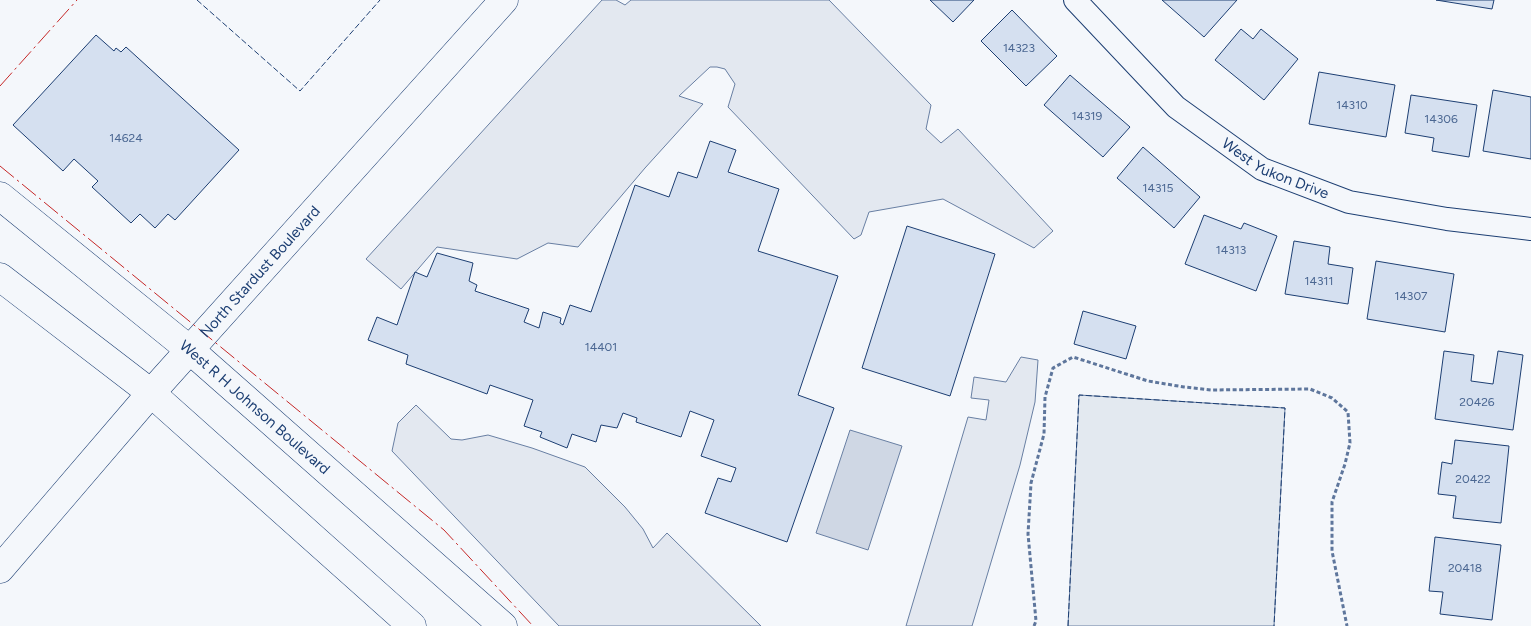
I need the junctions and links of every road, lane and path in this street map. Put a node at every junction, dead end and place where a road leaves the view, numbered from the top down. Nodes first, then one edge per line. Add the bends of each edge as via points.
1 (504, 0) edge
2 (1075, 0) edge
3 (0, 196) edge
4 (1531, 229) edge
5 (0, 277) edge
6 (190, 350) junction
7 (151, 393) junction
8 (0, 569) edge
9 (412, 626) edge
10 (503, 626) edge
11 (1034, 626) edge
12 (1347, 626) edge

1 - 6 main road, North Stardust Boulevard
2 - 4 street, West Yukon Drive via 1176,107 1262,170 1349,202
3 - 6 main road, West R H Johnson Boulevard
5 - 7 main road
6 - 7 main road, North Stardust Boulevard
6 - 10 main road, West R H Johnson Boulevard
7 - 8 main road, North Stardust Boulevard
7 - 9 main road
11 - 12 path via 1028,534 1031,483 1044,434 1045,397 1053,368 1073,357 1148,381 1184,387 1211,390 1310,389 1332,398 1348,412 1350,443 1332,502 1332,550

